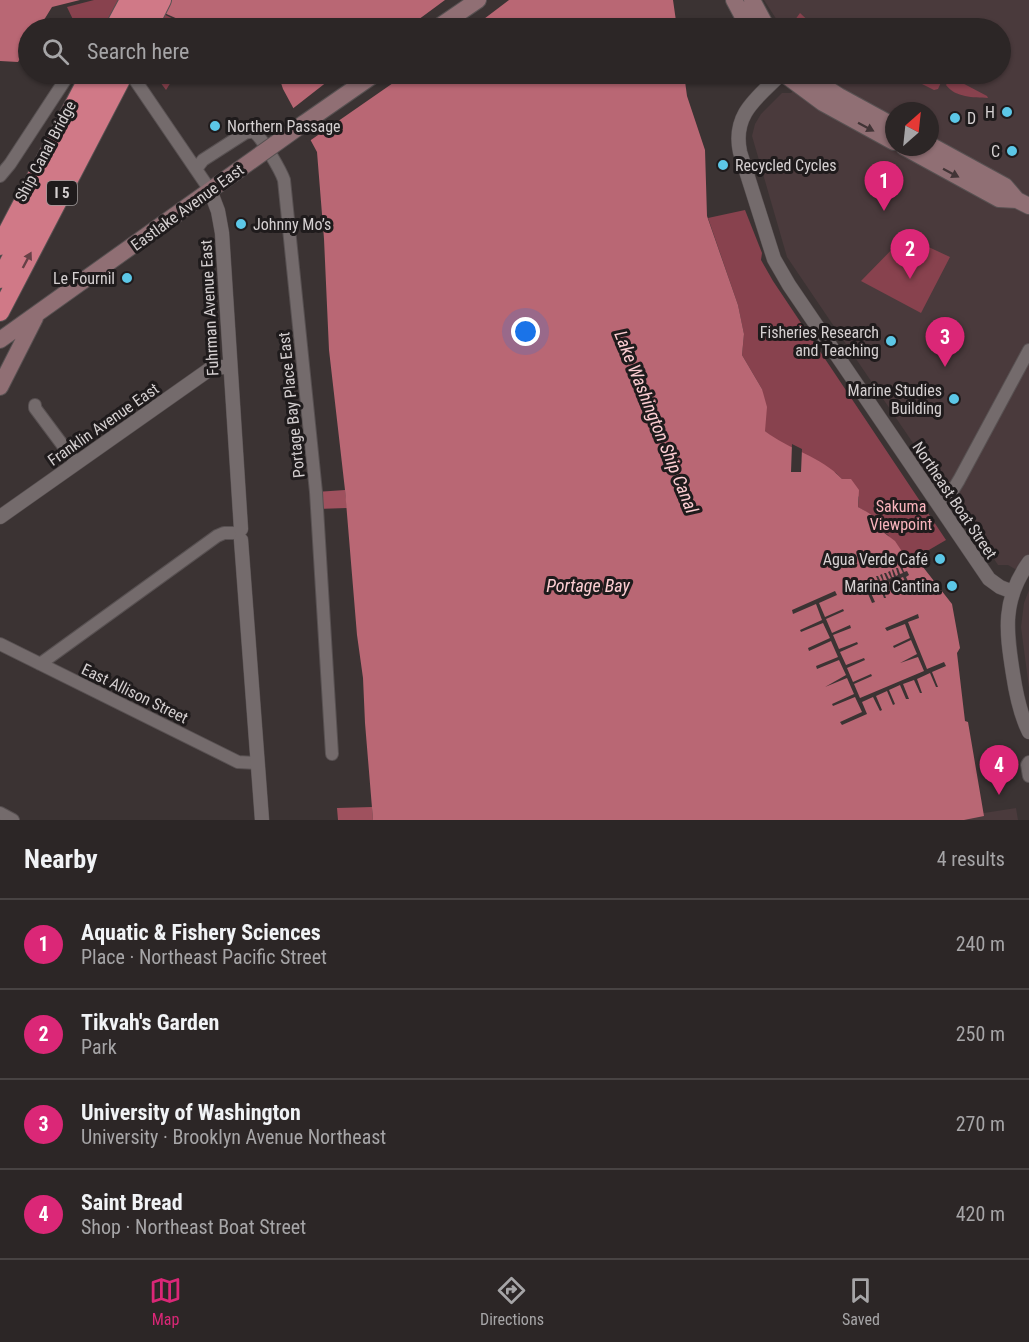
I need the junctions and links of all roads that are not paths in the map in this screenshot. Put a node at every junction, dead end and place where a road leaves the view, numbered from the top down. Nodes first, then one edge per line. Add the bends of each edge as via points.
1 (129, 0) edge
2 (147, 0) edge
3 (162, 0) edge
4 (478, 0) edge
5 (734, 0) edge
6 (752, 0) edge
7 (119, 18) edge
8 (137, 18) edge
9 (152, 18) edge
10 (452, 18) edge
11 (744, 18) edge
12 (762, 18) edge
13 (62, 84) edge
14 (85, 84) edge
15 (103, 84) edge
16 (119, 84) edge
17 (138, 84) edge
18 (361, 84) edge
19 (773, 84) edge
20 (797, 84) edge
21 (820, 84) edge
22 (885, 121) edge
23 (885, 137) edge
24 (939, 150) edge
25 (920, 156) edge
26 (196, 169) junction
27 (0, 176) edge
28 (210, 190) junction
29 (1023, 203) edge
30 (0, 246) edge
31 (0, 279) edge
32 (0, 312) edge
33 (36, 314) junction
34 (0, 340) edge
35 (1029, 350) edge
36 (229, 366) junction
37 (0, 387) edge
38 (35, 405) dead end
39 (76, 463) junction
40 (939, 506) junction
41 (0, 517) edge
42 (239, 534) junction
43 (1029, 562) edge
44 (1013, 592) junction
45 (0, 644) edge
46 (40, 664) junction
47 (1029, 732) edge
48 (332, 754) dead end
49 (1029, 762) edge
50 (257, 763) junction
51 (1029, 776) edge
52 (0, 813) edge
53 (14, 820) edge
54 (262, 820) edge

1 - 7 highway
2 - 8 highway
3 - 9 highway
4 - 10 main road
5 - 11 main road
6 - 12 main road
13 - 27 street
14 - 30 highway, Ship Canal Bridge / I 5
15 - 31 highway, Ship Canal Bridge
32 -> 16 highway, Ship Canal Bridge / I 5
17 - 26 street, Fuhrman Avenue East
18 - 28 main road, Eastlake Avenue East, bridge
19 - 40 street, Northeast Boat Street via 747,109 738,137 774,259
20 -> 23 main road
21 - 22 main road
24 - 29 main road via 1005,186
25 -> 29 main road via 999,199
26 - 28 street, Fuhrman Avenue East
26 - 48 street, Portage Bay Place East via 203,160 252,132 284,180 316,492
28 - 33 main road, Eastlake Avenue East
28 - 36 street, Fuhrman Avenue East via 222,232
33 - 34 main road, Eastlake Avenue East
33 - 37 main road
35 - 40 street via 959,480
36 - 39 street, Franklin Avenue East via 210,369
36 - 42 street, Fuhrman Avenue East
38 - 39 street
39 - 41 street, Franklin Avenue East
40 - 44 street, Northeast Boat Street via 989,579
42 - 46 street via 217,536
42 - 50 street, Fuhrman Avenue East
43 - 44 street
44 - 47 street via 1008,638 1018,703
45 - 46 street, East Allison Street
46 - 50 street, East Allison Street via 238,762
49 - 51 street
50 - 54 street, Fuhrman Avenue East
52 - 53 street

